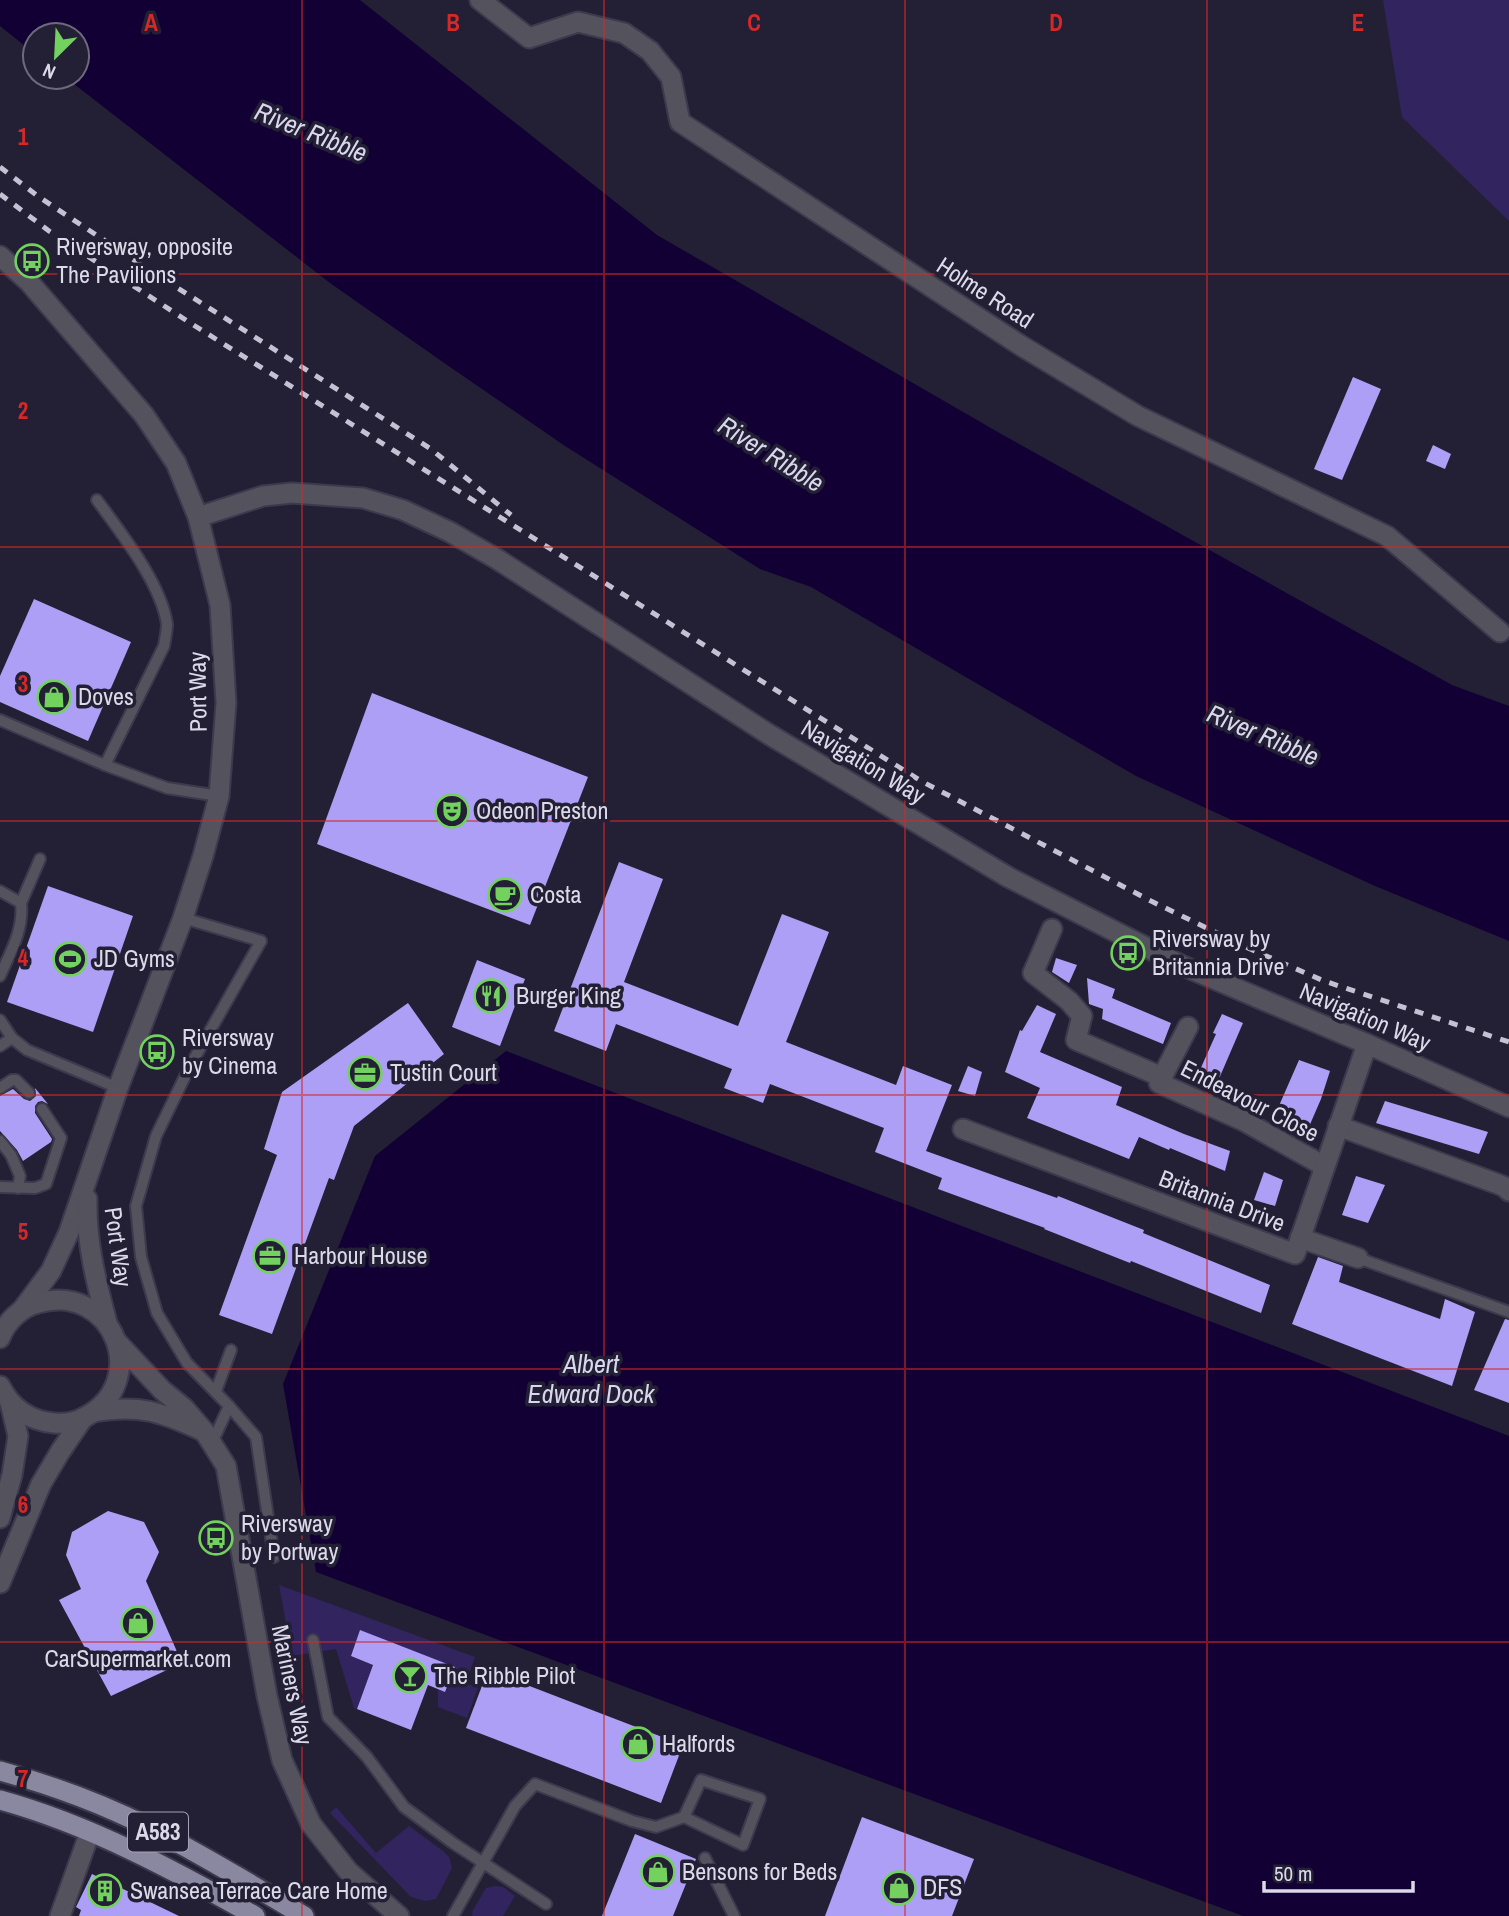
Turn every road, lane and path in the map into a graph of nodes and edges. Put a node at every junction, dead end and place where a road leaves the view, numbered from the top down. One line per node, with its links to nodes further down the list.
1 (480, 0): 5 (street, Holme Road)
2 (0, 256): 4 (street, Port Way)
3 (97, 500): 7 (lane)
4 (198, 517): 8 (street, Port Way); 18 (street, Navigation Way)
5 (1500, 632)
6 (0, 720): 7 (lane)
7 (105, 765): 8 (lane)
8 (219, 796): 12 (street, Port Way)
9 (40, 859): 11 (lane)
10 (0, 891): 11 (lane)
11 (22, 903): 14 (lane)
12 (183, 918): 22 (street, Port Way); 42 (lane)
13 (1052, 929): 20 (street, Endeavour Close)
14 (0, 976)
15 (0, 1020): 17 (lane)
16 (1188, 1027): 20 (street, Endeavour Close)
17 (12, 1038): 19 (lane); 22 (lane)
18 (1367, 1044): 24 (street, Navigation Way); 26 (street, Britannia Drive)
19 (0, 1046)
20 (1162, 1077): 29 (street, Endeavour Close)
21 (0, 1088): 23 (lane)
22 (118, 1088): 30 (street, Port Way)
23 (29, 1093)
24 (1509, 1107)
25 (42, 1109): 32 (lane)
26 (1338, 1126): 29 (street, Britannia Drive); 33 (street)
27 (963, 1129): 34 (street, Britannia Drive)
28 (0, 1141): 32 (lane)
29 (1324, 1166): 34 (street, Britannia Drive)
30 (87, 1177): 37 (street, Port Way); 38 (street, Port Way)
31 (0, 1187): 32 (lane)
32 (18, 1188)
33 (1509, 1191)
34 (1300, 1238): 35 (street)
35 (1358, 1258): 36 (lane)
36 (1509, 1312)
37 (12, 1314): 38 (street); 39 (street, Port Way)
38 (107, 1323): 40 (street)
39 (0, 1338)
40 (117, 1342): 45 (street); 46 (street, Mariners Way)
41 (231, 1350): 42 (lane)
42 (216, 1391): 44 (lane)
43 (3, 1393): 45 (street); 47 (street)
44 (229, 1406): 46 (lane); 48 (lane)
45 (89, 1415): 46 (street); 49 (street)
46 (208, 1437): 61 (street, Mariners Way)
47 (0, 1518)
48 (274, 1558)
49 (0, 1583)
50 (313, 1640): 56 (lane)
51 (0, 1771): 60 (highway, A583)
52 (0, 1800): 54 (highway, A583)
53 (684, 1817): 53 (lane); 56 (lane)
54 (90, 1832): 58 (street); 59 (highway, A583)
55 (705, 1858): 63 (lane)
56 (482, 1863): 57 (lane); 62 (lane)
57 (546, 1903)
58 (60, 1916)
59 (255, 1916)
60 (304, 1916)
61 (399, 1916)
62 (453, 1916)
63 (734, 1916)

